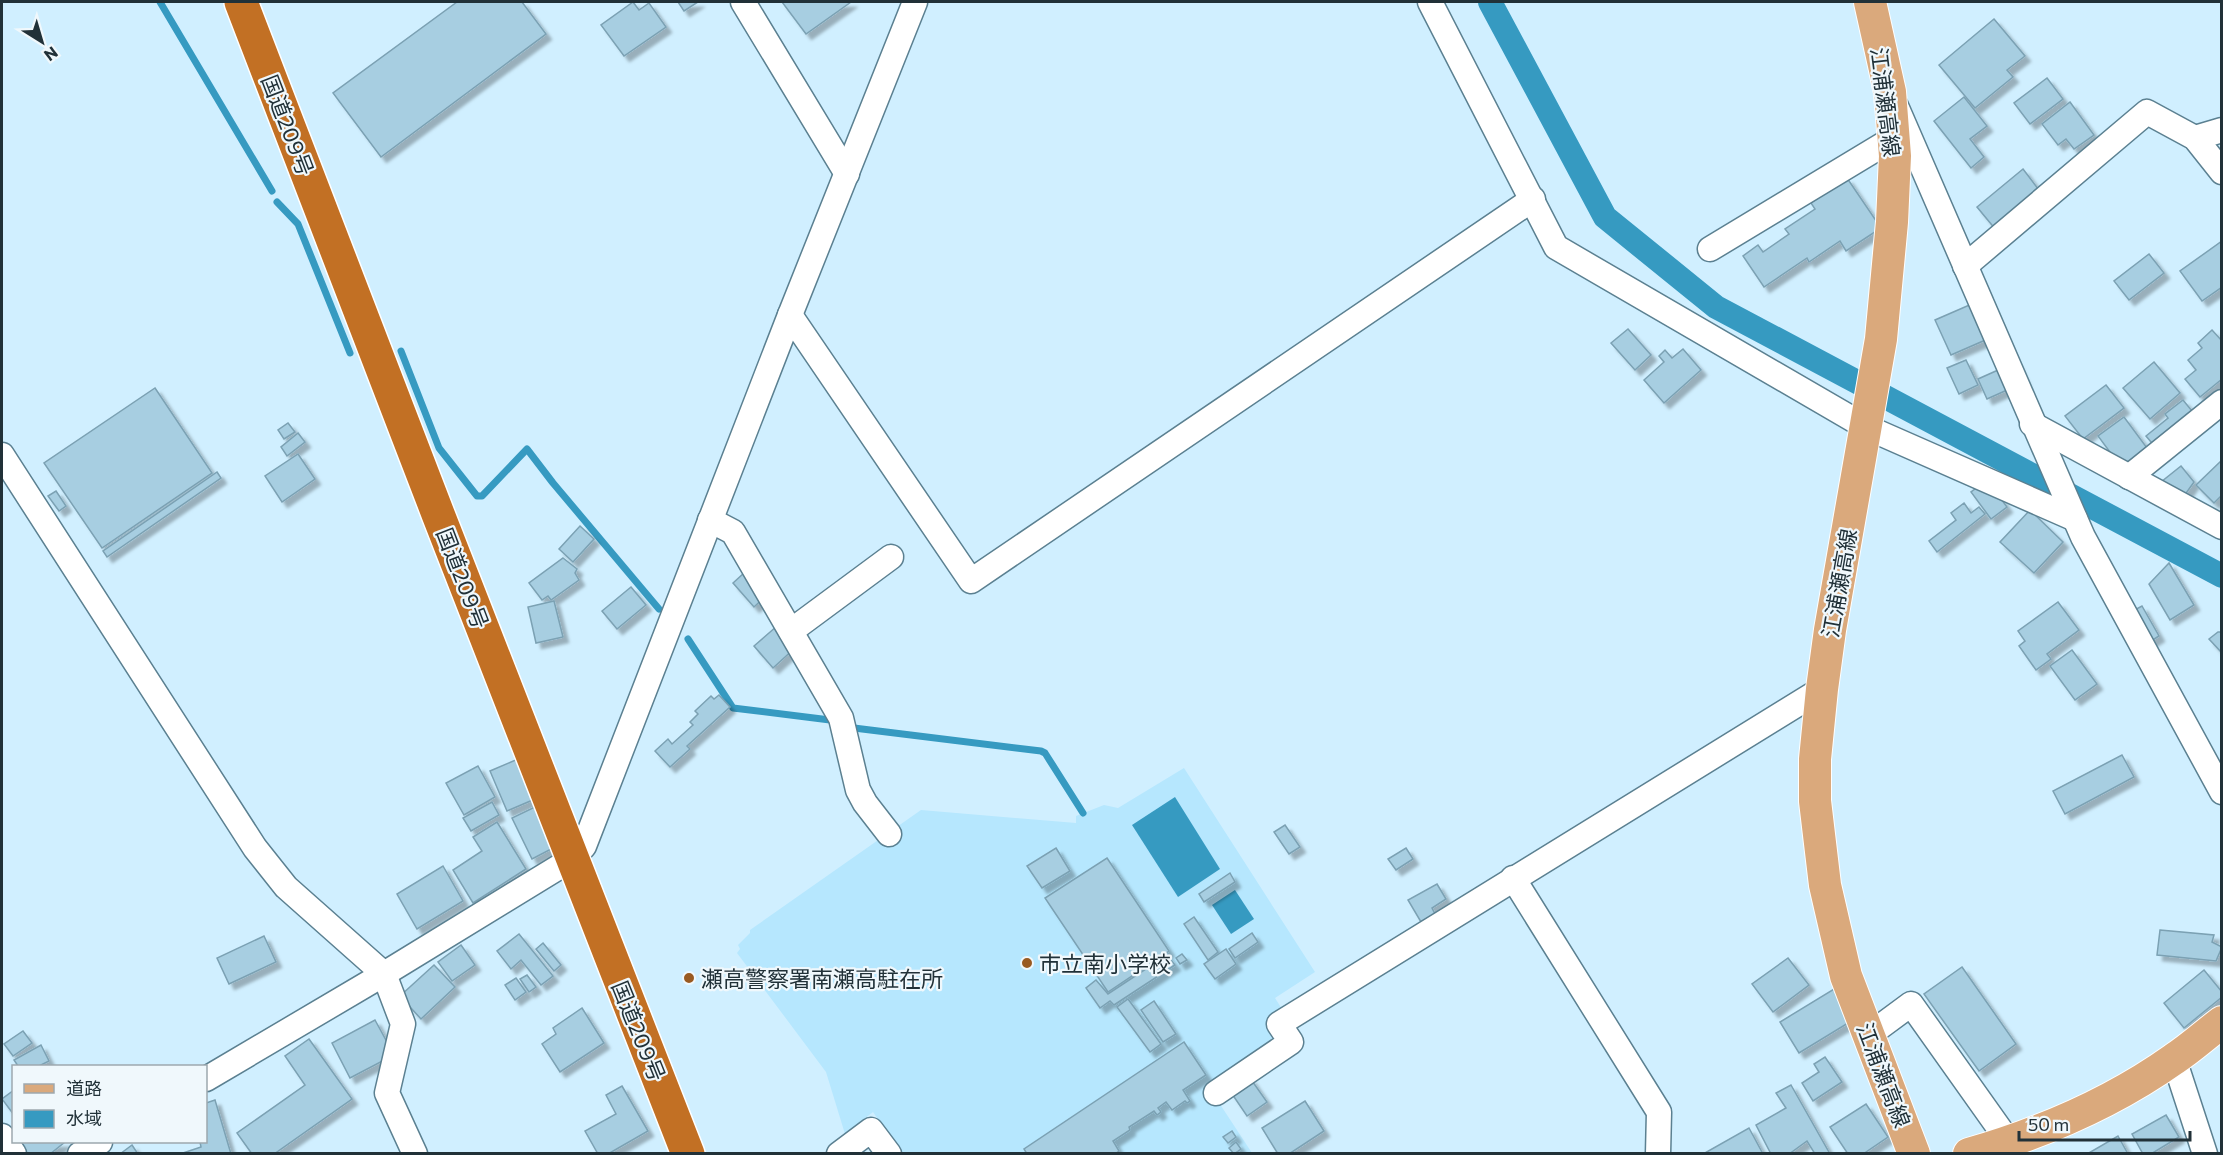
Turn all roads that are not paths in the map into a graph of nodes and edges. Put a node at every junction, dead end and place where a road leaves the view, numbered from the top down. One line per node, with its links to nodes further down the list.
1 (241, 2): 29 (highway, 国道209号)
2 (743, 2): 11 (street)
3 (915, 2): 11 (street)
4 (1430, 2): 12 (street)
5 (1870, 2): 6 (main road, 江浦瀬高線)
6 (1890, 92): 8 (main road, 江浦瀬高線); 14 (street)
7 (2222, 130): 9 (street)
8 (1894, 138): 13 (street); 17 (main road, 江浦瀬高線)
9 (2195, 138): 10 (street); 14 (street)
10 (2222, 172)
11 (847, 174): 15 (street)
12 (1533, 199): 15 (street); 17 (street)
13 (1710, 249)
14 (1965, 266): 18 (street)
15 (790, 315): 21 (street)
16 (2222, 402): 20 (street)
17 (1868, 419): 23 (street); 26 (main road, 江浦瀬高線)
18 (2037, 434): 20 (street); 23 (street)
19 (2, 455): 31 (street)
20 (2129, 477): 22 (street)
21 (710, 520): 25 (street); 29 (street)
22 (2222, 527)
23 (2079, 528): 27 (street)
24 (891, 557): 25 (street)
25 (790, 631): 28 (street)
26 (1822, 688): 30 (street); 33 (main road, 江浦瀬高線)
27 (2222, 792)
28 (889, 834)
29 (572, 859): 31 (street); 43 (highway, 国道209号)
30 (1513, 878): 36 (street); 46 (street)
31 (384, 974): 35 (street); 42 (street)
32 (2222, 1022): 34 (main road)
33 (1869, 1035): 38 (street); 47 (main road, 江浦瀬高線)
34 (2174, 1059): 38 (main road); 49 (street)
35 (207, 1077)
36 (1216, 1093)
37 (2, 1136): 40 (street)
38 (2008, 1142): 48 (main road)
39 (98, 1143): 41 (street)
40 (14, 1154)
41 (80, 1154)
42 (415, 1154)
43 (688, 1154)
44 (839, 1154): 45 (street)
45 (889, 1154)
46 (1658, 1154)
47 (1914, 1154)
48 (1969, 1154)
49 (2205, 1154)

